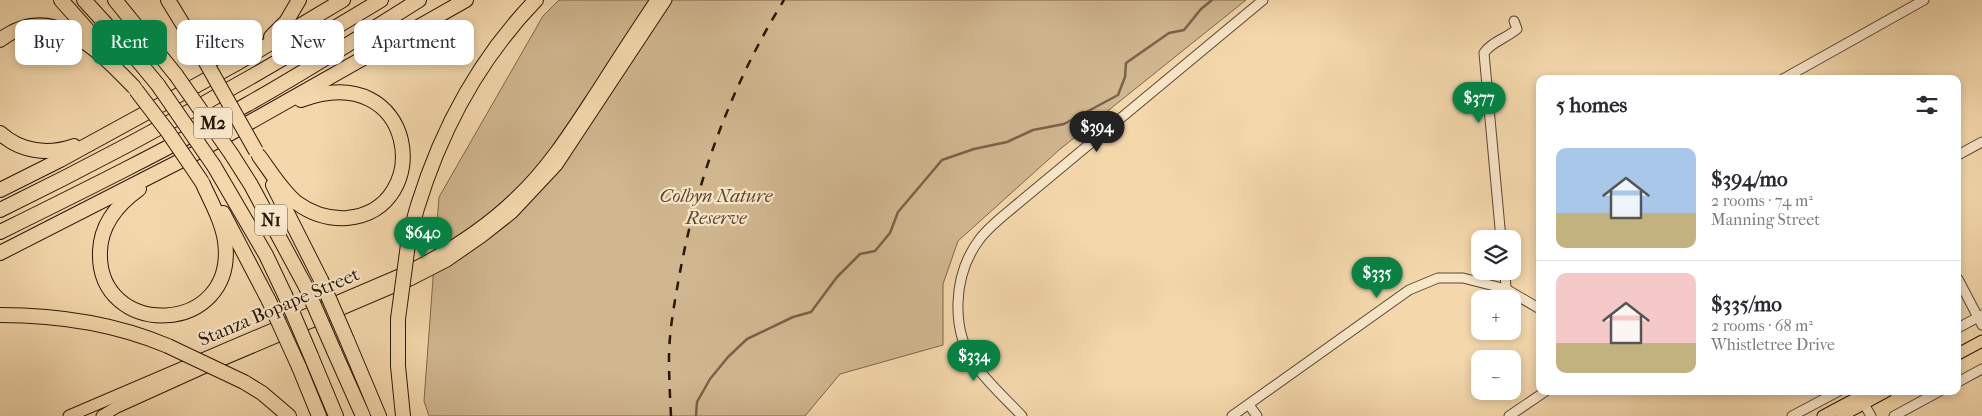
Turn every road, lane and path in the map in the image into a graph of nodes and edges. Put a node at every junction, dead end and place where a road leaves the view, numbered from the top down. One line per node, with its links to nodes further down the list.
1 (61, 0): 23 (highway)
2 (84, 0): 61 (highway, N1, bridge)
3 (115, 0): 62 (highway, N1, bridge)
4 (168, 0): 16 (highway)
5 (178, 0): 17 (highway)
6 (299, 0): 22 (highway)
7 (343, 0): 22 (highway)
8 (381, 0): 33 (highway, M2)
9 (418, 0): 35 (highway, M2)
10 (466, 0): 25 (highway)
11 (536, 0): 64 (highway, bridge)
12 (656, 0): 56 (main road, Stanza Bopape Street)
13 (666, 0): 55 (main road, Stanza Bopape Street)
14 (1263, 0): 65 (street)
15 (1924, 0): 21 (street)
16 (180, 20)
17 (187, 20)
18 (1514, 21): 34 (street)
19 (0, 40): 23 (highway)
20 (208, 65): 28 (highway, bridge)
21 (1790, 75)
22 (205, 80): 24 (highway)
23 (135, 88): 31 (highway, bridge)
24 (153, 109): 26 (highway); 32 (highway)
25 (244, 127): 28 (highway); 30 (highway)
26 (0, 134)
27 (1982, 142): 29 (street)
28 (258, 153): 63 (highway, bridge)
29 (1961, 153)
30 (192, 155): 31 (highway); 36 (highway)
31 (202, 183): 60 (highway, bridge)
32 (0, 190)
33 (0, 210)
34 (1501, 230)
35 (0, 232)
36 (0, 253)
37 (1506, 280): 39 (street)
38 (1961, 284): 42 (street)
39 (1506, 289): 40 (street); 54 (street)
40 (1536, 308)
41 (0, 315): 59 (highway, bridge)
42 (1981, 319): 43 (street)
43 (1961, 327)
44 (1982, 332): 46 (main road)
45 (1982, 341): 47 (main road)
46 (1961, 343)
47 (1961, 352)
48 (1982, 369): 49 (street)
49 (1961, 380)
50 (1540, 395): 68 (street)
51 (1831, 395): 69 (street)
52 (1933, 395): 73 (street)
53 (1865, 397): 70 (main road); 71 (main road); 72 (street)
54 (1249, 405): 66 (street); 67 (street)
55 (117, 407): 57 (main road); 58 (main road, Stanza Bopape Street)
56 (69, 416)
57 (94, 416)
58 (102, 416)
59 (289, 416)
60 (319, 416)
61 (336, 416)
62 (363, 416)
63 (379, 416)
64 (403, 416)
65 (1022, 416)
66 (1232, 416)
67 (1257, 416)
68 (1509, 416)
69 (1792, 416)
70 (1823, 416)
71 (1840, 416)
72 (1871, 416)
73 (1894, 416)

